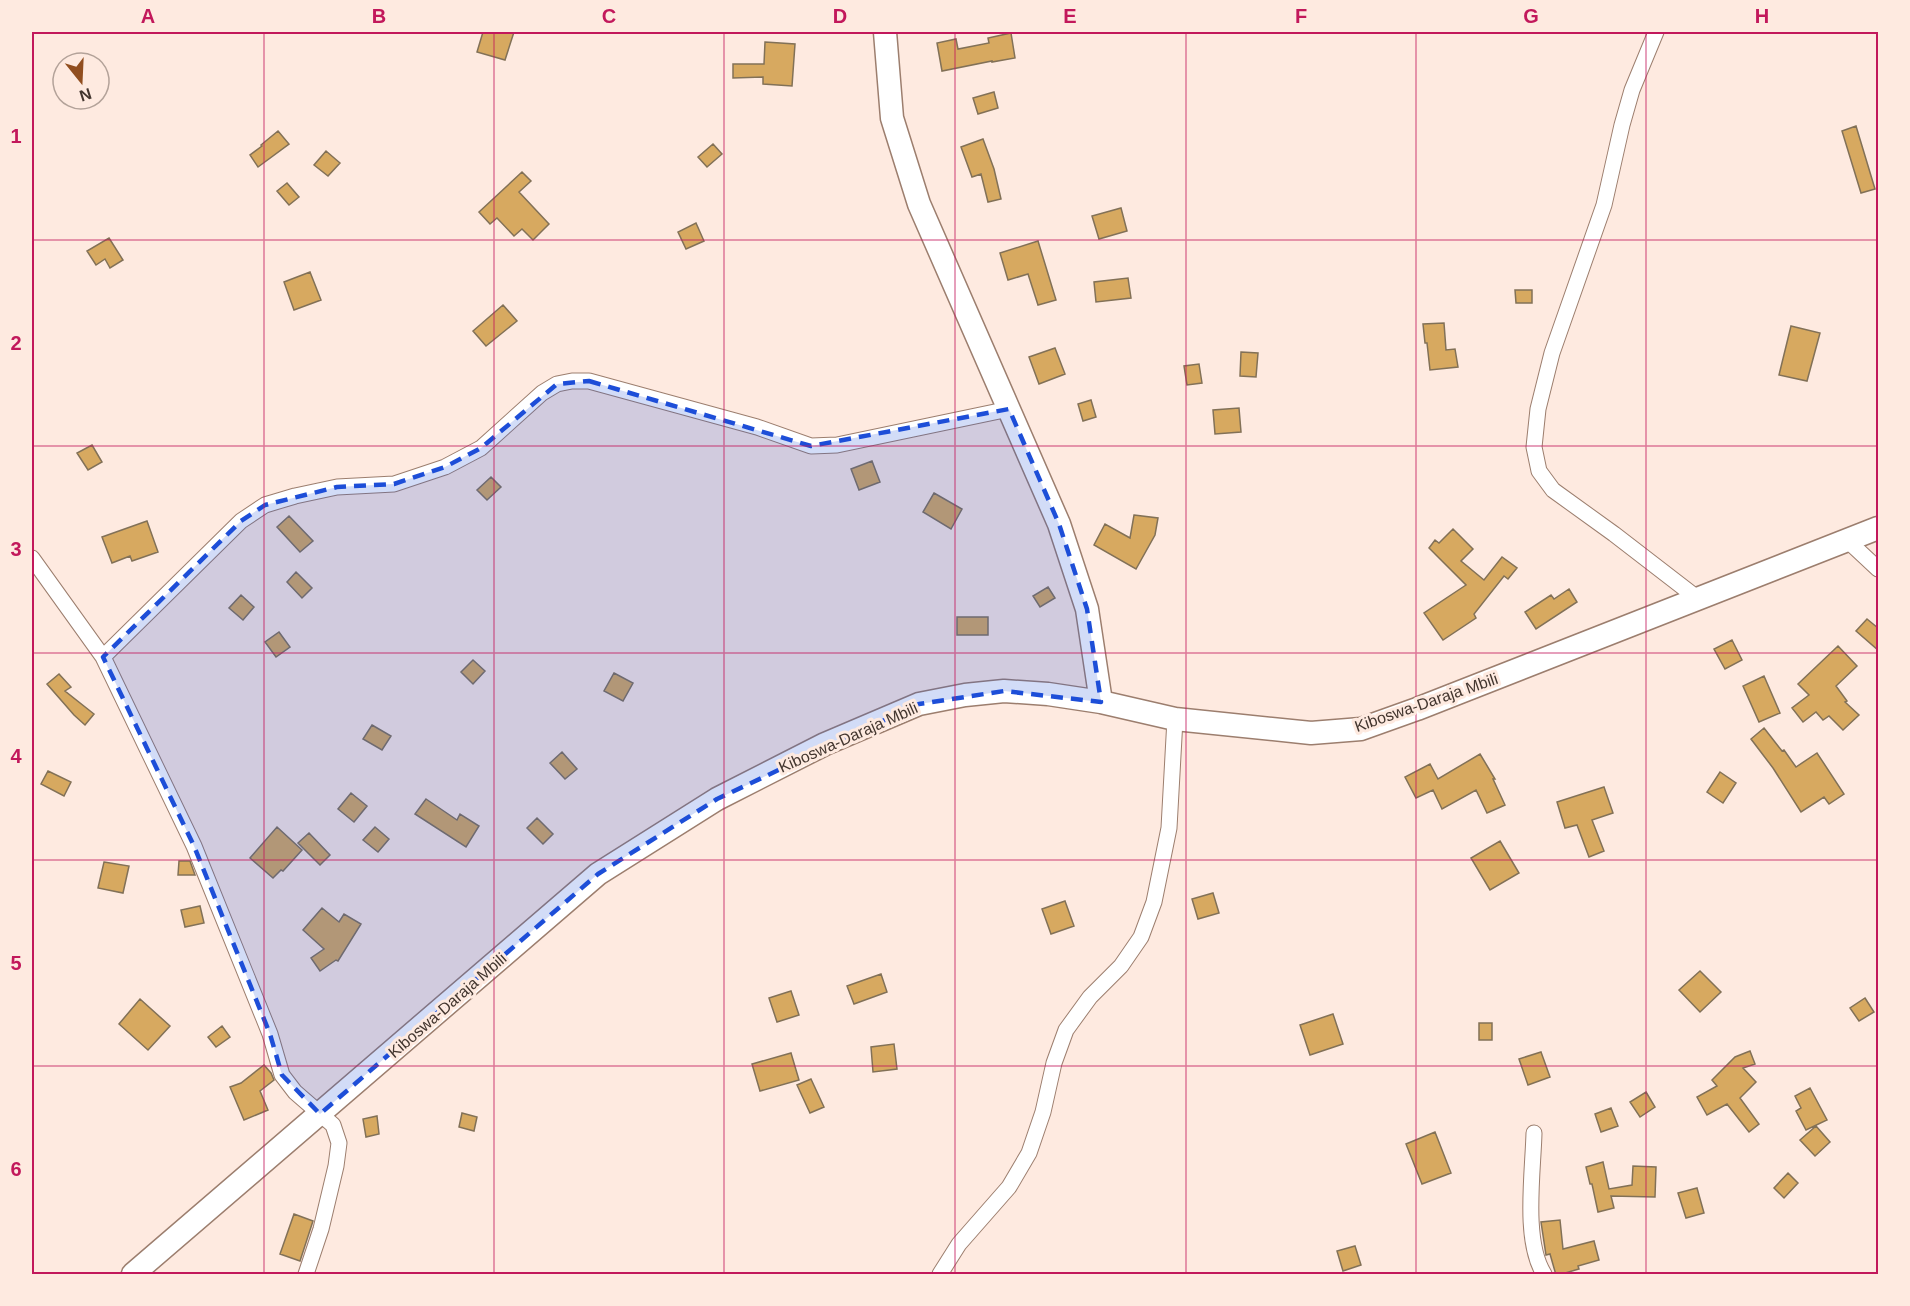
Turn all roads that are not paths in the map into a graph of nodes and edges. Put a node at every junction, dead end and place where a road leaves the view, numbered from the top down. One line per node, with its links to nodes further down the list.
1 (885, 32): 3 (main road)
2 (1656, 32): 8 (street)
3 (1010, 409): 9 (street); 10 (main road)
4 (1878, 528): 5 (main road, Kiboswa-Daraja Mbili)
5 (1847, 540): 7 (street); 8 (main road, Kiboswa-Daraja Mbili)
6 (32, 558): 9 (street)
7 (1878, 569)
8 (1697, 598): 11 (main road, Kiboswa-Daraja Mbili)
9 (103, 657): 12 (street)
10 (1101, 702): 11 (main road, Kiboswa-Daraja Mbili); 12 (main road, Kiboswa-Daraja Mbili)
11 (1175, 719): 16 (street)
12 (320, 1114): 14 (main road, Kiboswa-Daraja Mbili); 15 (street)
13 (1534, 1133): 17 (street)
14 (133, 1275)
15 (306, 1275)
16 (940, 1275)
17 (1544, 1275)

